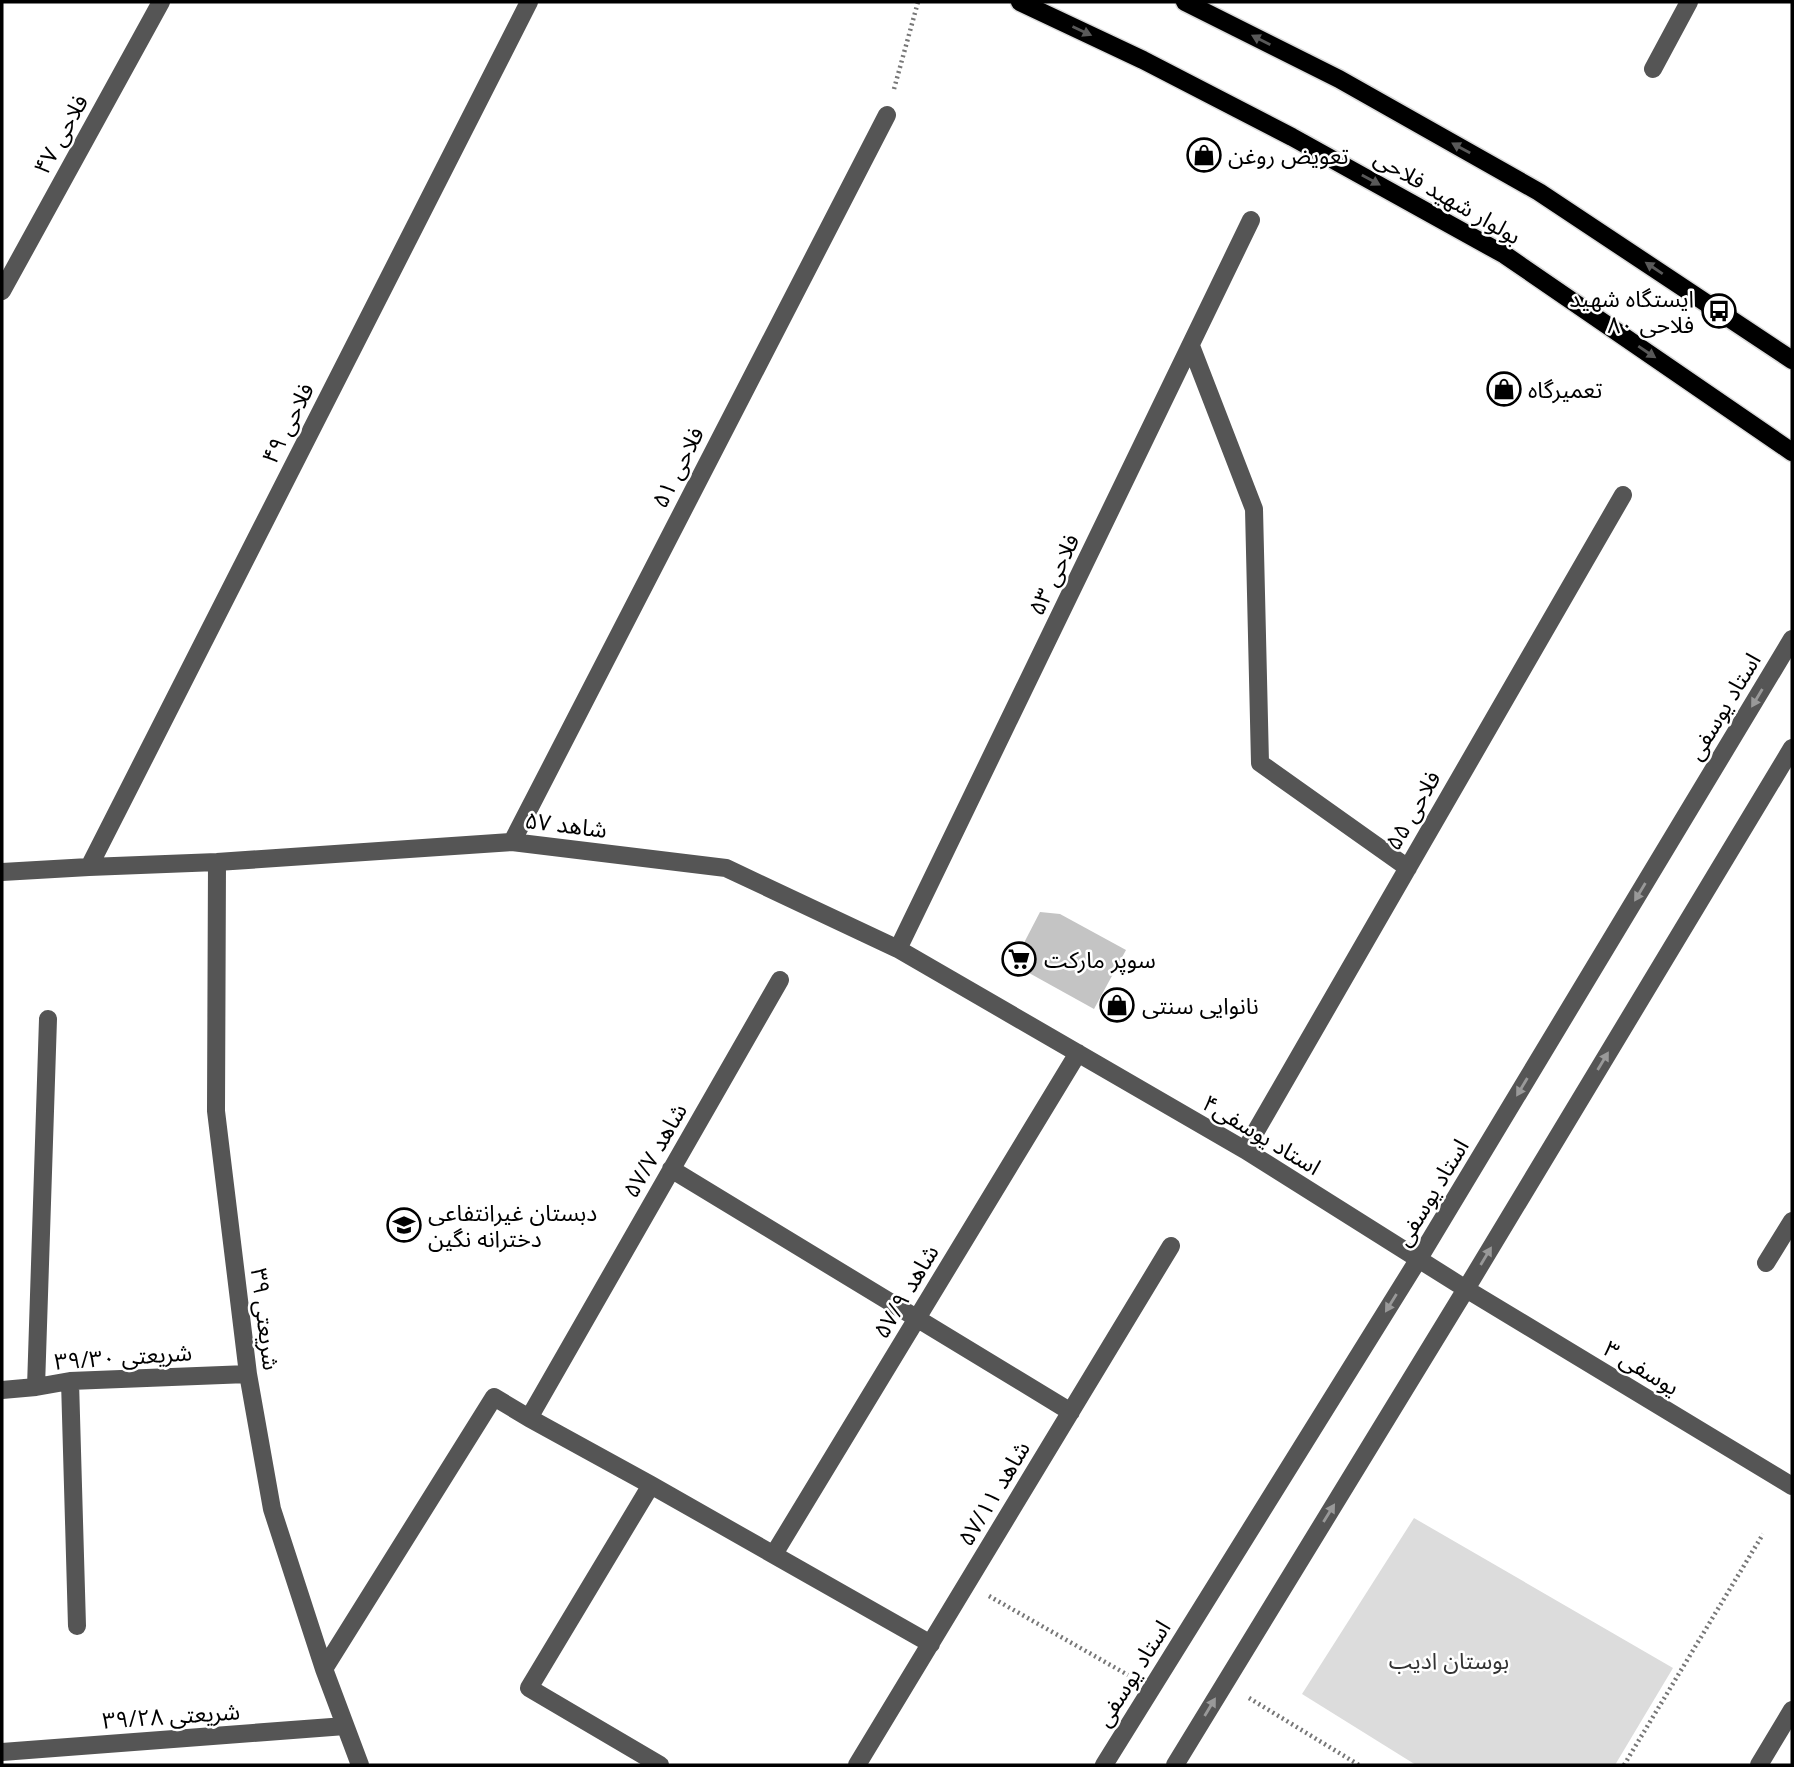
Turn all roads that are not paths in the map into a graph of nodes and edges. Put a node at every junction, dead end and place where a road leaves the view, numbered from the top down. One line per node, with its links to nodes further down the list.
1 (161, 2): 9 (street, فلاحی ۴۷)
2 (529, 2): 18 (street, فلاحی ۴۹)
3 (1020, 2): 12 (main road, بولوار شهید فلاحی, one-way to 12)
4 (1185, 2): 11 (main road, بولوار شهید فلاحی, one-way to 4)
5 (1689, 2): 6 (street)
6 (1653, 69)
7 (887, 115): 16 (street, فلاحی ۵۱)
8 (1251, 220): 10 (street, فلاحی ۵۳)
9 (2, 291)
10 (1191, 346): 19 (street); 21 (street, فلاحی ۵۳)
11 (1792, 360)
12 (1792, 453)
13 (1623, 495): 19 (street, فلاحی ۵۵)
14 (1792, 639): 29 (street, استاد یوسفی, one-way to 29)
15 (1792, 748): 31 (street, one-way to 15)
16 (512, 842): 17 (street, شاهد ۵۷); 21 (street, شاهد ۵۷)
17 (217, 862): 18 (street, شاهد ۵۷); 33 (street, شریعتی ۳۹)
18 (89, 867): 20 (street, شاهد ۵۷)
19 (1408, 868): 25 (street, فلاحی ۵۵)
20 (2, 872)
21 (898, 949): 24 (street, شاهد ۵۷)
22 (780, 980): 26 (street, شاهد ۵۷/۷)
23 (48, 1019): 35 (street)
24 (1078, 1054): 25 (street, استاد یوسفی۴); 32 (street, شاهد ۵۷/۹)
25 (1245, 1150): 29 (street, استاد یوسفی۴)
26 (671, 1169): 32 (street); 38 (street, شاهد ۵۷/۷)
27 (1792, 1221): 30 (street)
28 (1171, 1246): 37 (street, شاهد ۵۷/۱۱)
29 (1418, 1260): 31 (street, استاد یوسفی۴); 52 (street, استاد یوسفی, one-way to 52)
30 (1766, 1263)
31 (1466, 1289): 40 (street, یوسفی ۳); 53 (street, one-way to 31)
32 (917, 1319): 37 (street); 41 (street, شاهد ۵۷/۹)
33 (248, 1374): 34 (street, شریعتی ۳۹/۳۰); 44 (street, شریعتی ۳۹)
34 (70, 1381): 35 (street, شریعتی ۳۹/۳۰); 42 (street)
35 (36, 1387): 36 (street, شریعتی ۳۹/۳۰)
36 (2, 1390)
37 (1071, 1412): 43 (street, شاهد ۵۷/۱۱)
38 (528, 1418): 39 (street); 44 (street)
39 (651, 1485): 41 (street); 48 (street)
40 (1792, 1486)
41 (774, 1555): 43 (street)
42 (77, 1626)
43 (931, 1644): 51 (street, شاهد ۵۷/۱۱)
44 (324, 1669): 46 (street, شریعتی ۳۹)
45 (1792, 1710): 54 (street)
46 (345, 1726): 47 (street, شریعتی ۳۹/۲۸); 49 (street, شریعتی ۳۹)
47 (2, 1752)
48 (636, 1759): 50 (street)
49 (360, 1765)
50 (660, 1765)
51 (857, 1765)
52 (1104, 1765)
53 (1175, 1765)
54 (1759, 1765)

